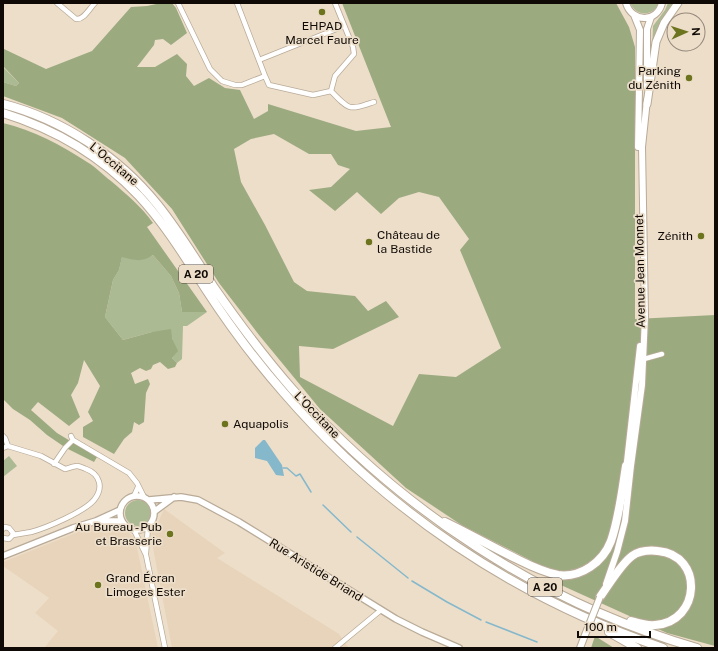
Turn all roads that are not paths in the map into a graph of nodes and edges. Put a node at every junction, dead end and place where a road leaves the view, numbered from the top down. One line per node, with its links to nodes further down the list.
1 (57, 3): 2 (street)
2 (95, 3)
3 (178, 3): 13 (street)
4 (237, 3): 12 (street)
5 (335, 3): 11 (street)
6 (626, 3): 9 (main road, Avenue Jean Monnet)
7 (662, 3): 10 (main road)
8 (678, 3): 17 (main road)
9 (634, 15): 10 (main road); 25 (main road, Avenue Jean Monnet)
10 (651, 17): 17 (main road, Avenue Jean Monnet)
11 (344, 26): 12 (street); 14 (street)
12 (259, 60): 13 (street)
13 (265, 76): 14 (street)
14 (331, 91): 15 (street)
15 (374, 102)
16 (3, 104): 32 (highway, L'Occitane / A 20)
17 (647, 104): 20 (main road, Avenue Jean Monnet)
18 (3, 113): 45 (highway, L'Occitane / A 20)
19 (662, 354): 20 (street)
20 (644, 359): 36 (main road, Avenue Jean Monnet)
21 (3, 436): 22 (street)
22 (8, 446): 23 (street); 24 (street)
23 (3, 448)
24 (54, 464): 26 (street); 39 (street)
25 (626, 466): 32 (highway); 36 (main road, Avenue Jean Monnet)
26 (138, 487): 27 (street); 29 (street)
27 (134, 496): 29 (street); 30 (street)
28 (174, 497): 29 (street, Rue Aristide Briand); 31 (street); 44 (street, Rue Aristide Briand)
29 (146, 498): 31 (street)
30 (120, 510): 33 (street); 34 (street)
31 (155, 511): 35 (street)
32 (423, 511): 46 (highway, L'Occitane / A 20)
33 (96, 521): 34 (street); 42 (street)
34 (122, 521): 38 (street)
35 (148, 526): 38 (street); 41 (street)
36 (622, 528): 43 (main road, Avenue Jean Monnet)
37 (3, 529): 39 (street)
38 (134, 530): 41 (street)
39 (13, 535): 40 (street)
40 (3, 538)
41 (146, 555): 48 (street)
42 (3, 556)
43 (600, 597): 46 (highway); 51 (main road, Avenue Jean Monnet, bridge)
44 (381, 610): 49 (street); 50 (street, Rue Aristide Briand)
45 (584, 617): 47 (highway); 54 (highway, L'Occitane / A 20)
46 (610, 617): 55 (highway, L'Occitane / A 20)
47 (623, 641): 52 (highway); 53 (highway)
48 (165, 648)
49 (335, 648)
50 (459, 648)
51 (580, 648)
52 (632, 648)
53 (637, 648)
54 (663, 648)
55 (697, 648)

